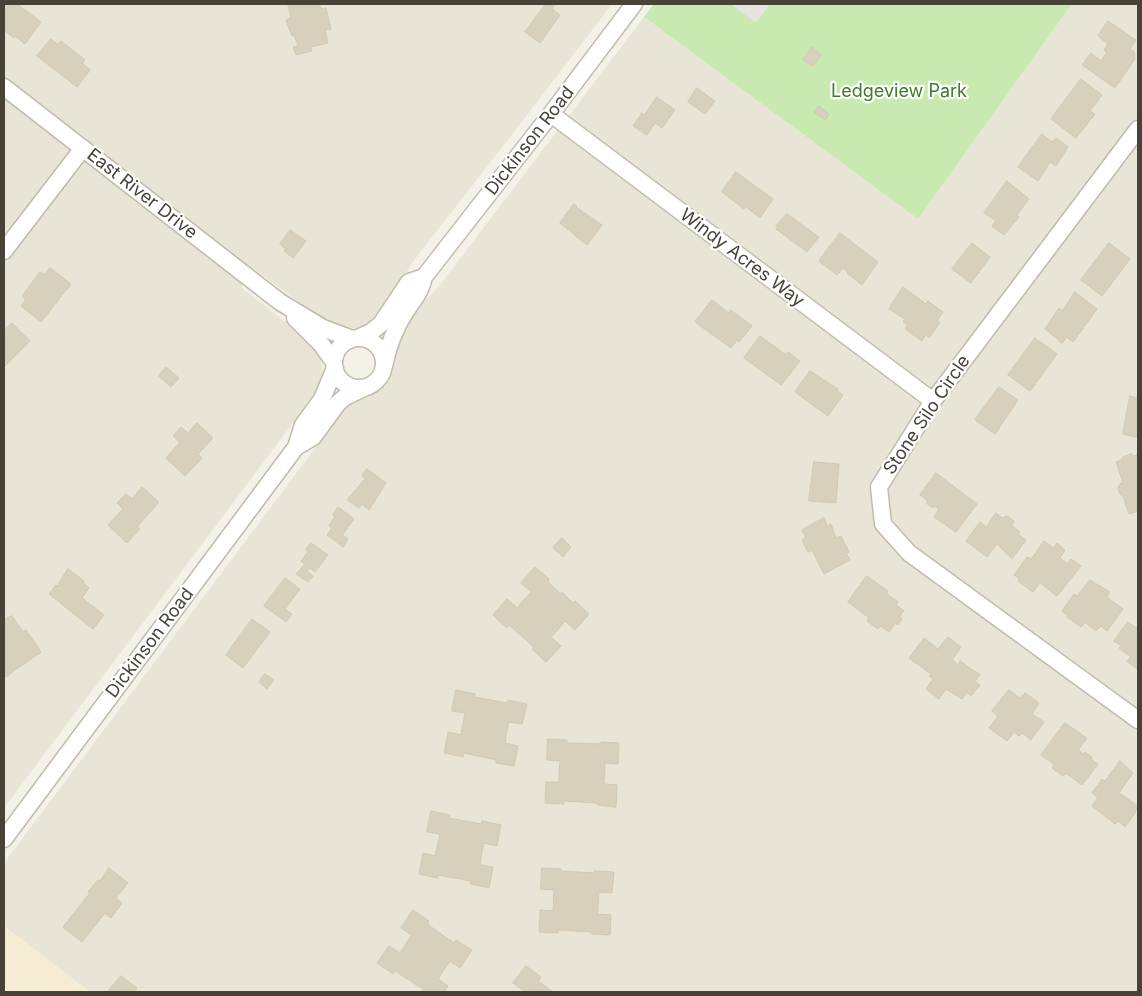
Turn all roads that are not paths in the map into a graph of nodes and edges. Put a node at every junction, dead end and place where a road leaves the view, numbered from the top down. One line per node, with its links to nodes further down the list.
1 (634, 4): 3 (street, Dickinson Road)
2 (4, 87): 5 (street, East River Drive)
3 (551, 114): 7 (street, Dickinson Road); 13 (street, Windy Acres Way)
4 (1138, 128): 13 (street, Stone Silo Circle)
5 (83, 148): 6 (street); 8 (street, East River Drive)
6 (4, 251)
7 (424, 277): 9 (street, Dickinson Road); 11 (street, Dickinson Road)
8 (280, 302): 9 (street, East River Drive); 10 (street, East River Drive)
9 (356, 338): 10 (street); 11 (street)
10 (334, 365): 12 (street); 14 (street, Dickinson Road)
11 (384, 366): 12 (street)
12 (369, 386): 14 (street, Dickinson Road)
13 (933, 401): 15 (street, Stone Silo Circle)
14 (296, 447): 16 (street, Dickinson Road)
15 (1138, 720)
16 (4, 839)

